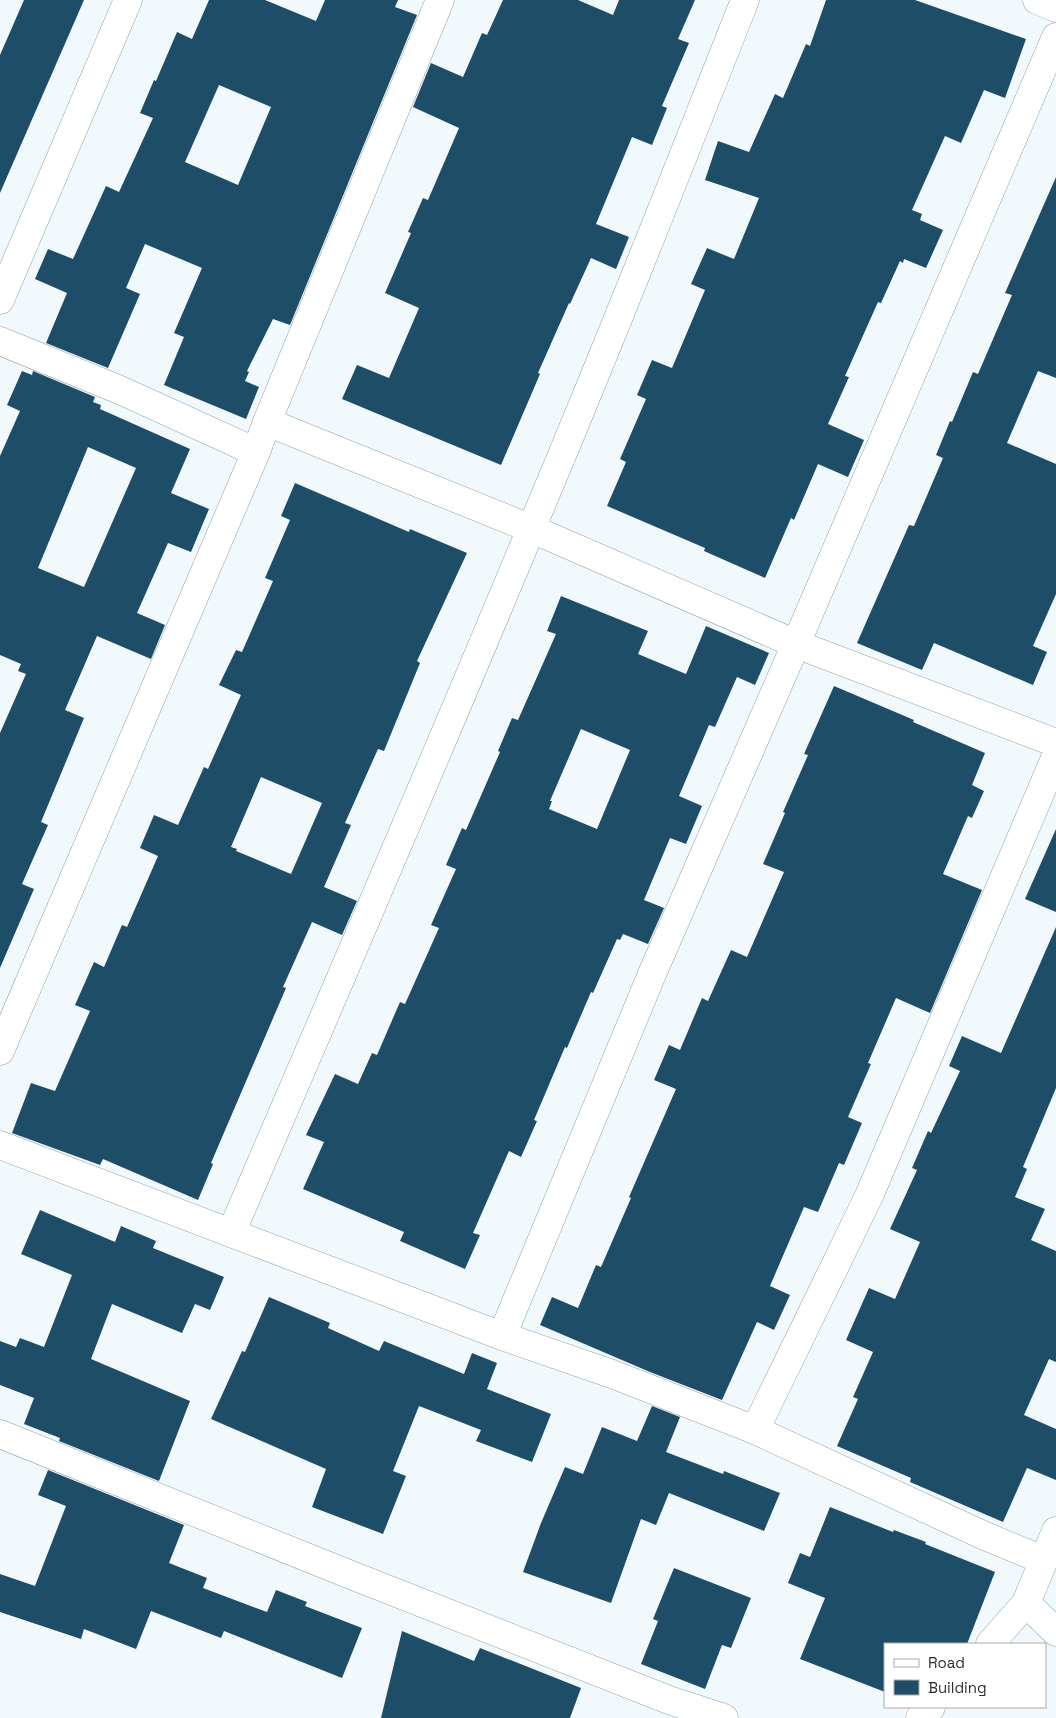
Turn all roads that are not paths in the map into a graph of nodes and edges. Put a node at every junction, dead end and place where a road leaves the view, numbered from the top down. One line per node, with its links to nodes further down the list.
1 (128, 0): 7 (street)
2 (440, 0): 9 (street)
3 (745, 0): 11 (street)
4 (1037, 0): 5 (street)
5 (1056, 8)
6 (1056, 37): 12 (street)
7 (0, 300)
8 (0, 341): 10 (street)
9 (267, 422): 10 (street); 11 (street)
10 (256, 452): 15 (street)
11 (532, 529): 12 (street); 17 (street)
12 (796, 644): 13 (street); 18 (street)
13 (1056, 743)
14 (1056, 756): 19 (street)
15 (0, 1051)
16 (0, 1145): 17 (street)
17 (231, 1233): 18 (street)
18 (502, 1336): 19 (street)
19 (756, 1430): 22 (street)
20 (0, 1434): 27 (street)
21 (1056, 1531): 22 (street)
22 (1043, 1560): 23 (street)
23 (1026, 1603): 24 (street); 25 (street)
24 (1056, 1632)
25 (991, 1643)
26 (930, 1708): 28 (street)
27 (724, 1718)
28 (920, 1718)

